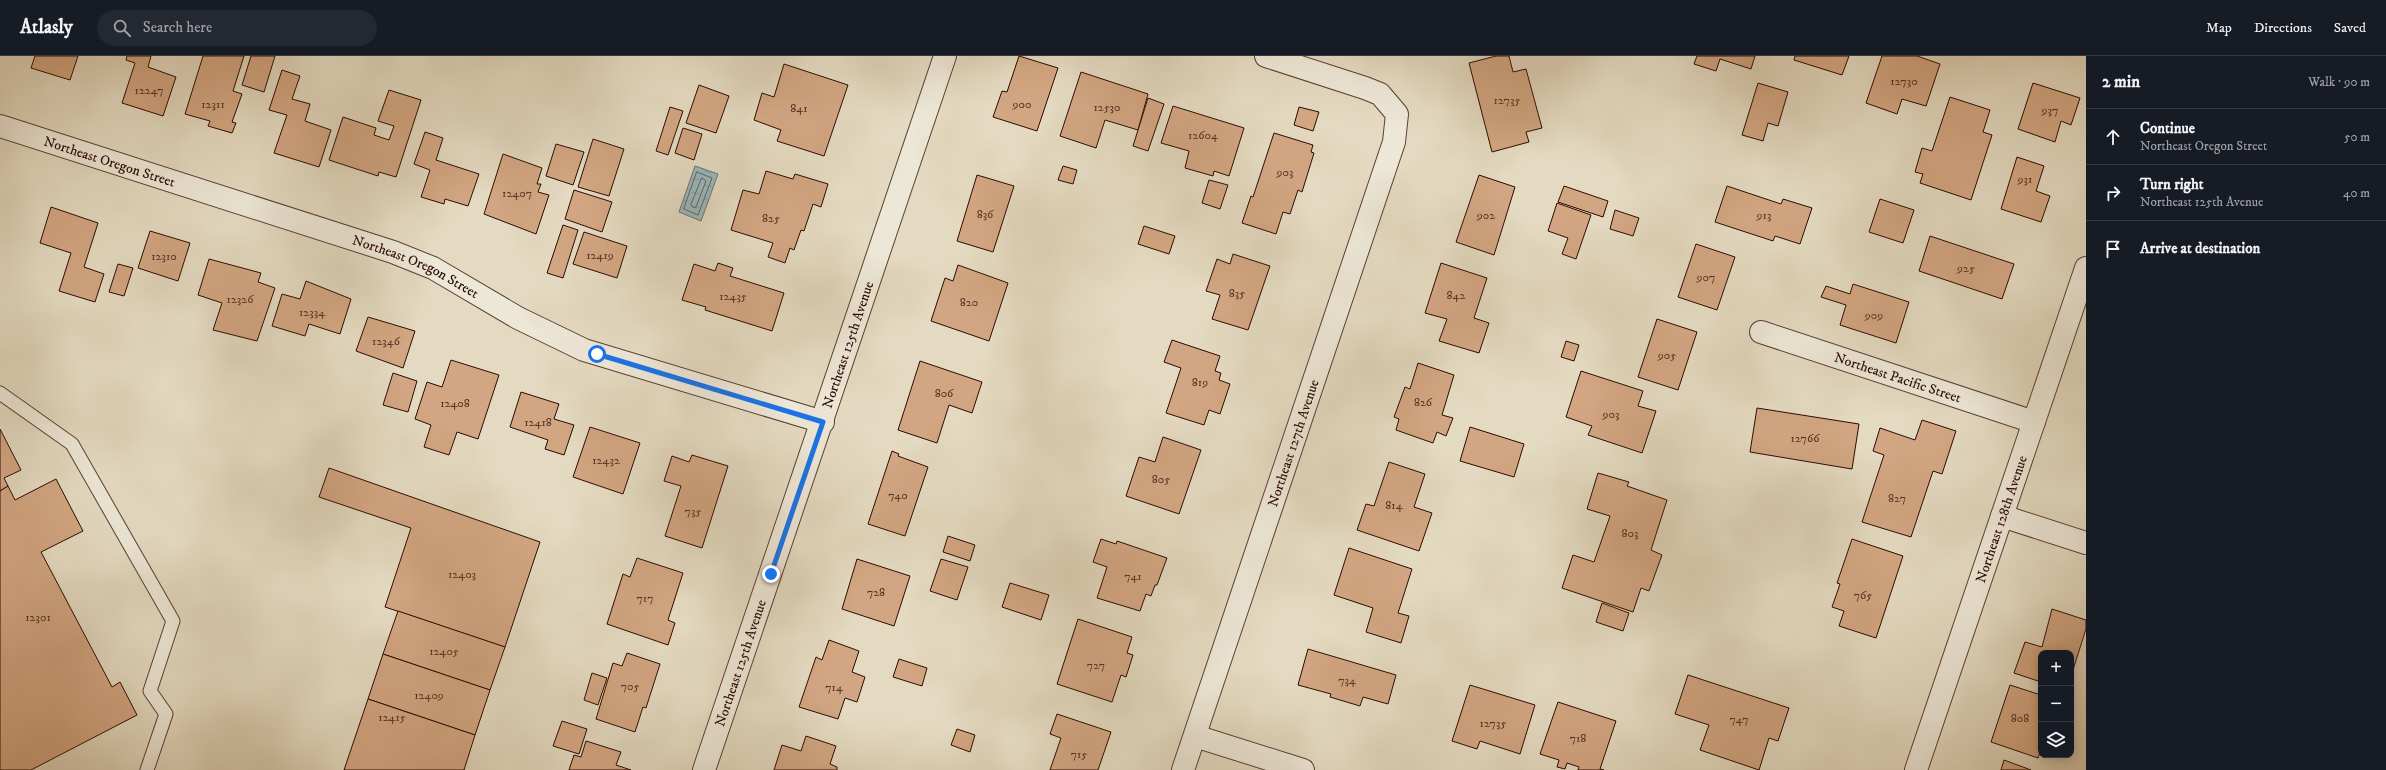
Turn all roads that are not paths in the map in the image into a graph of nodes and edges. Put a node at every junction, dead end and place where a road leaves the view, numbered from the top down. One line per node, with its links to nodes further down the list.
1 (945, 56): 7 (street, Northeast 125th Avenue)
2 (1266, 56): 11 (street, Northeast 127th Avenue)
3 (0, 126): 7 (street, Northeast Oregon Street)
4 (2086, 268): 8 (street, Northeast 128th Avenue)
5 (1761, 332): 8 (street, Northeast Pacific Street)
6 (0, 393): 12 (lane)
7 (823, 422): 13 (street, Northeast 125th Avenue)
8 (2034, 422): 9 (street, Northeast 128th Avenue)
9 (2002, 516): 10 (street); 16 (street, Northeast 128th Avenue)
10 (2086, 543)
11 (1195, 736): 14 (street, Northeast 127th Avenue); 15 (street)
12 (147, 770)
13 (704, 770)
14 (1183, 770)
15 (1303, 770)
16 (1916, 770)

